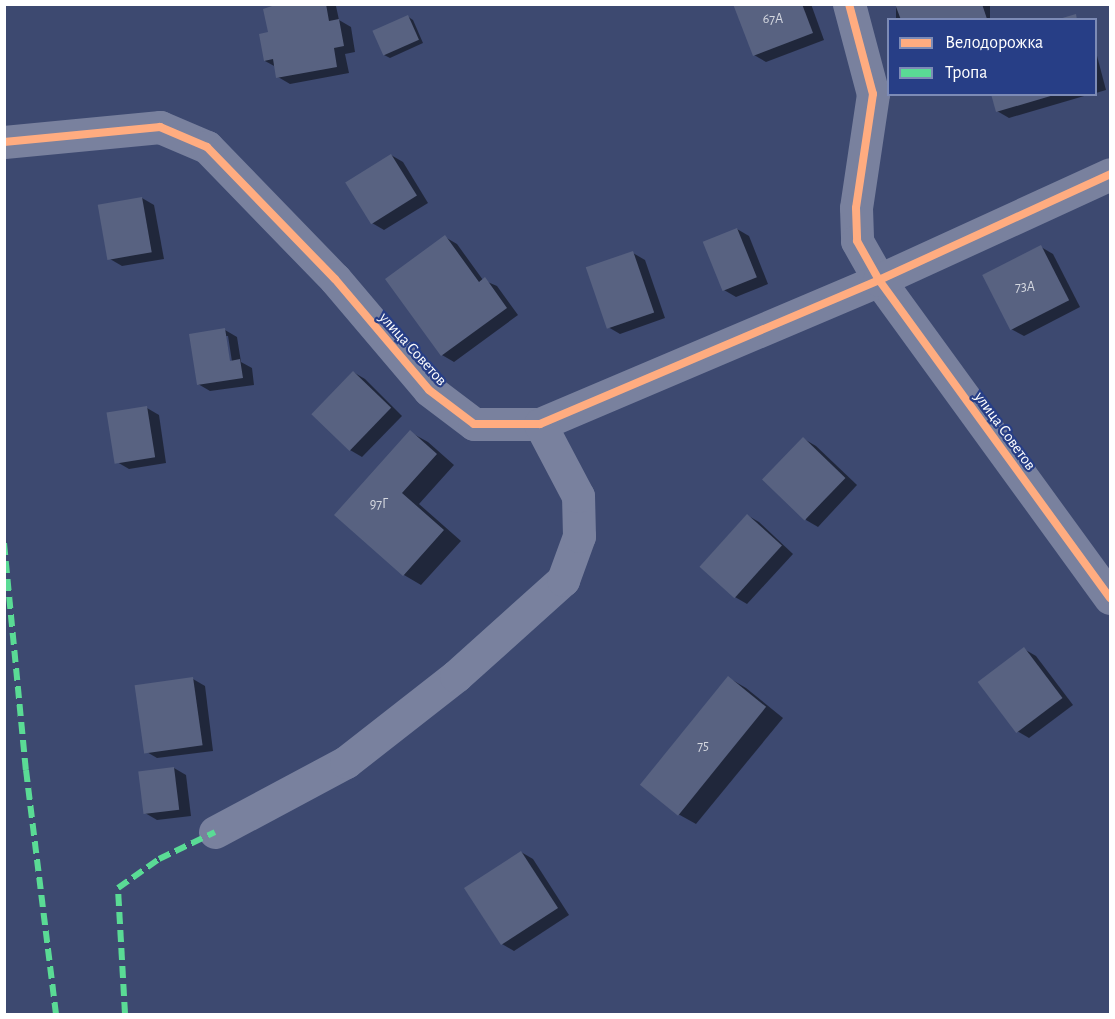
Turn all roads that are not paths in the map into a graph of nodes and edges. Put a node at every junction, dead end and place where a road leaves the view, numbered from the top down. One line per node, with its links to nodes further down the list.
1 (849, 4): 4 (street, улица Советов)
2 (4, 142): 5 (street, улица Советов)
3 (1110, 174): 4 (street, улица Советов)
4 (879, 280): 5 (street, улица Советов); 6 (street, улица Советов)
5 (540, 424): 7 (street)
6 (1110, 598)
7 (214, 832)

